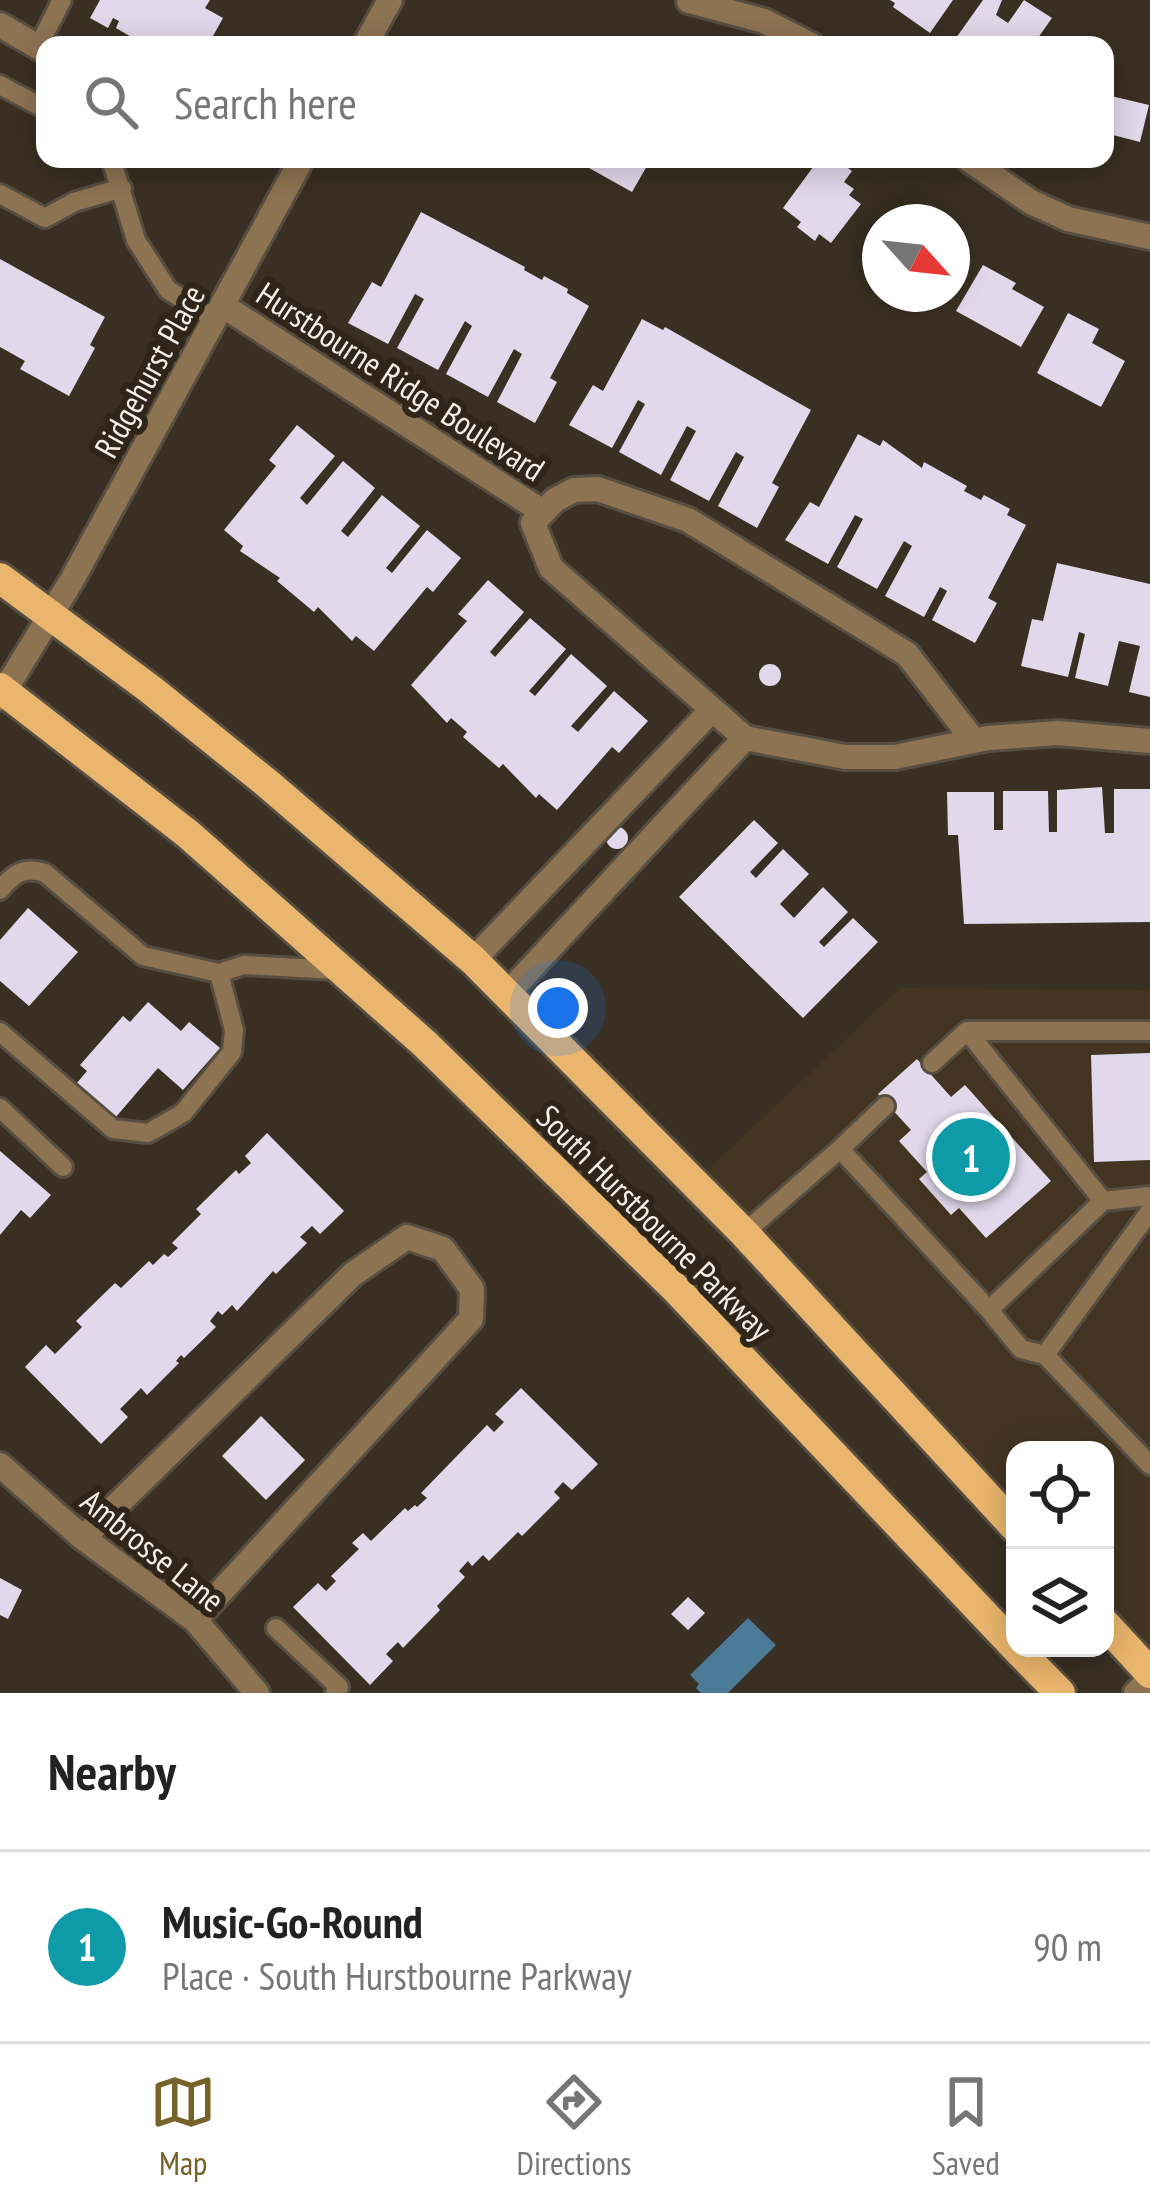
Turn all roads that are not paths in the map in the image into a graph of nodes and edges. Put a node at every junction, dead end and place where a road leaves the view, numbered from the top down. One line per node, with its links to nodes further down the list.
1 (62, 0): 5 (lane)
2 (389, 0): 6 (street)
3 (689, 1): 7 (street)
4 (0, 25): 8 (street)
5 (47, 36)
6 (370, 36)
7 (793, 36)
8 (36, 46)
9 (0, 85): 10 (lane)
10 (36, 105)
11 (114, 168): 14 (lane)
12 (297, 168): 17 (street, Ridgehurst Place)
13 (981, 168): 16 (street)
14 (122, 188): 15 (lane); 17 (lane)
15 (0, 194)
16 (1150, 237)
17 (219, 312): 18 (street, Hurstbourne Ridge Boulevard); 20 (street, Ridgehurst Place)
18 (543, 512): 22 (street, Hurstbourne Ridge Boulevard); 24 (street, Hurstbourne Ridge Boulevard)
19 (0, 578): 20 (main road, South Hurstbourne Parkway)
20 (50, 613): 21 (street, Ridgehurst Place); 27 (main road, South Hurstbourne Parkway)
21 (1, 692): 28 (main road, South Hurstbourne Parkway)
22 (711, 711): 23 (street, Hurstbourne Ridge Boulevard); 27 (street)
23 (746, 738): 24 (street, Hurstbourne Ridge Boulevard); 30 (street)
24 (974, 741): 25 (street, Hurstbourne Ridge Boulevard)
25 (1150, 741)
26 (0, 890): 29 (lane)
27 (473, 960): 30 (main road, South Hurstbourne Parkway)
28 (343, 970): 29 (lane); 52 (main road, South Hurstbourne Parkway)
29 (219, 973): 32 (lane)
30 (507, 994): 42 (main road, South Hurstbourne Parkway)
31 (967, 1030): 33 (lane); 34 (lane); 40 (lane)
32 (0, 1031)
33 (1150, 1031)
34 (932, 1063)
35 (886, 1106): 37 (lane)
36 (0, 1108): 38 (lane)
37 (840, 1149): 42 (lane); 43 (lane)
38 (63, 1167)
39 (1150, 1196): 40 (lane)
40 (1103, 1201): 43 (lane)
41 (1150, 1211): 44 (lane)
42 (744, 1233): 47 (main road, South Hurstbourne Parkway)
43 (989, 1310): 44 (lane)
44 (1045, 1354): 46 (lane)
45 (0, 1465): 48 (street, Ambrosse Lane)
46 (1150, 1465)
47 (1006, 1517)
48 (83, 1538): 49 (street, Ambrosse Lane); 49 (street)
49 (195, 1620): 55 (street, Ambrosse Lane)
50 (276, 1628): 56 (lane)
51 (1114, 1634): 54 (main road)
52 (1006, 1636)
53 (1026, 1657): 57 (main road, South Hurstbourne Parkway)
54 (1150, 1676): 58 (street)
55 (257, 1693)
56 (335, 1693)
57 (1060, 1693)
58 (1136, 1693)

